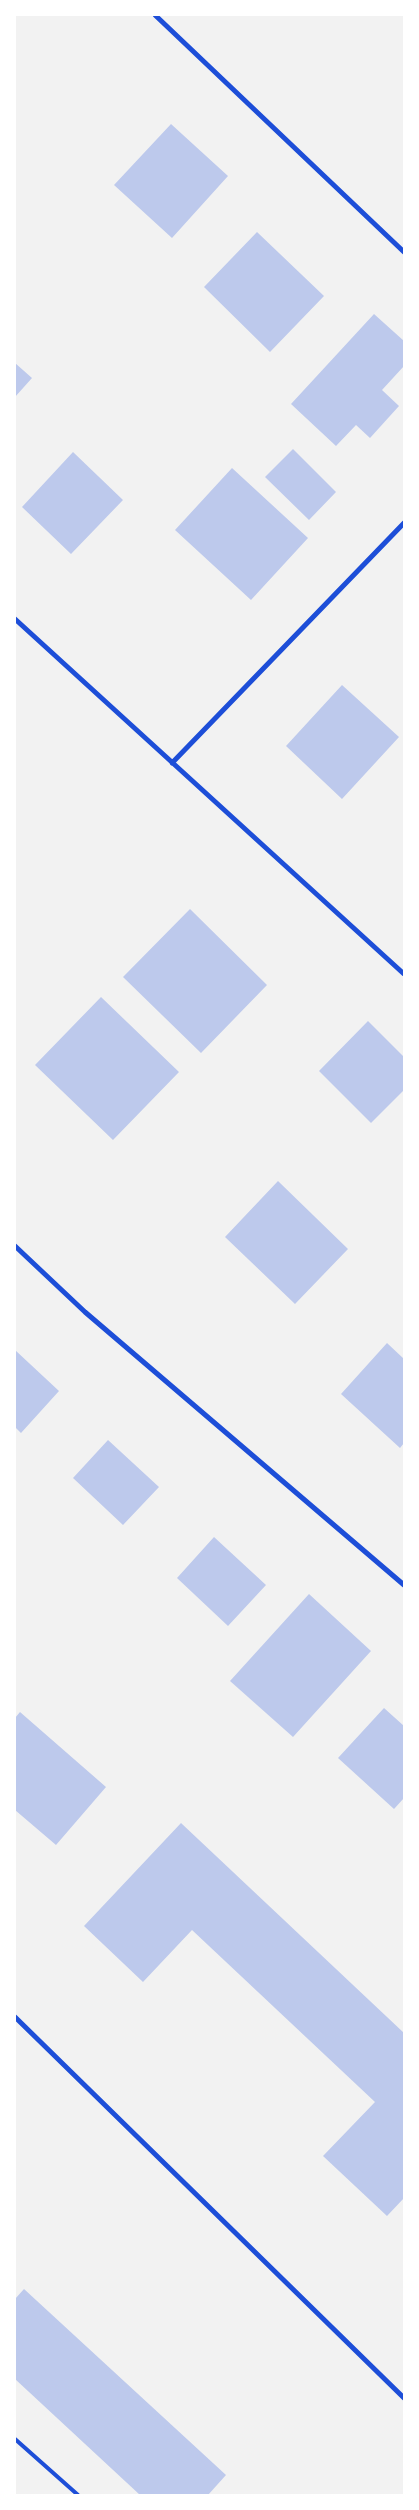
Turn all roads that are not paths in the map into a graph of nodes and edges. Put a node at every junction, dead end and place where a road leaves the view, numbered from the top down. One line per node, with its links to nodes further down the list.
1 (155, 15): 2 (street)
2 (404, 252)
3 (404, 523): 5 (street)
4 (15, 619): 5 (street)
5 (172, 763): 6 (street)
6 (404, 974)
7 (15, 1246): 8 (street)
8 (404, 1585)
9 (15, 2017): 10 (street)
10 (404, 2398)
11 (15, 2439): 12 (lane)
12 (78, 2495)

